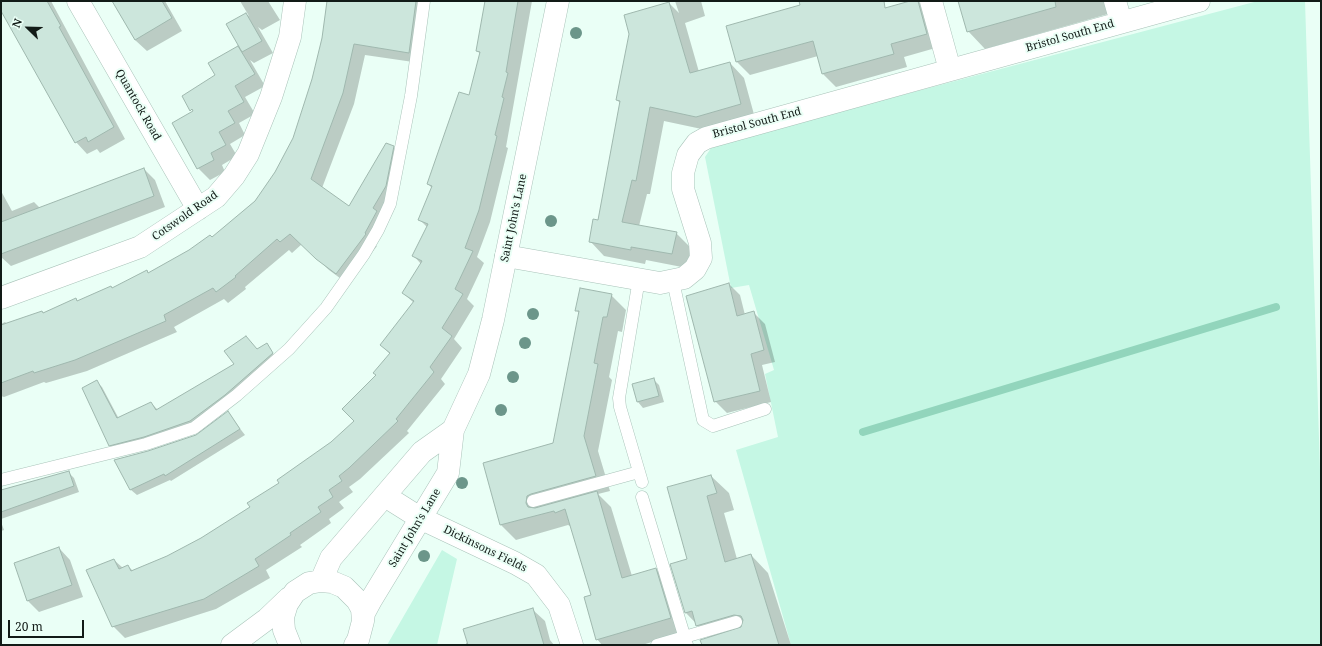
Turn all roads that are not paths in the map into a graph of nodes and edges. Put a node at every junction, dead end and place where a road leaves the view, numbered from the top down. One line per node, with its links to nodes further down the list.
1 (78, 1): 10 (street, Quantock Road)
2 (295, 1): 10 (street, Cotswold Road)
3 (424, 1): 17 (lane)
4 (558, 1): 11 (street, Saint John's Lane)
5 (931, 1): 9 (street)
6 (1115, 1): 8 (street, Bristol South End)
7 (1199, 1): 8 (street, Bristol South End)
8 (1121, 22): 9 (street, Bristol South End)
9 (950, 70): 13 (street, Bristol South End)
10 (198, 209): 14 (street, Cotswold Road)
11 (506, 256): 12 (street, Bristol South End); 16 (street, Saint John's Lane)
12 (639, 280): 13 (street, Bristol South End); 20 (lane)
13 (673, 281): 15 (lane)
14 (1, 298)
15 (765, 409)
16 (453, 430): 18 (street, Saint John's Lane); 21 (street, Saint John's Lane)
17 (1, 480)
18 (385, 496): 21 (street, Dickinsons Fields); 22 (street, Saint John's Lane)
19 (642, 497): 26 (lane)
20 (533, 501)
21 (420, 518): 24 (street, Saint John's Lane); 30 (street, Dickinsons Fields)
22 (321, 581): 23 (street); 24 (street)
23 (296, 592): 27 (street); 28 (street)
24 (363, 621): 29 (street, Saint John's Lane)
25 (736, 622): 26 (lane)
26 (685, 640): 31 (lane)
27 (232, 645)
28 (290, 645)
29 (355, 645)
30 (572, 645)
31 (657, 645)

